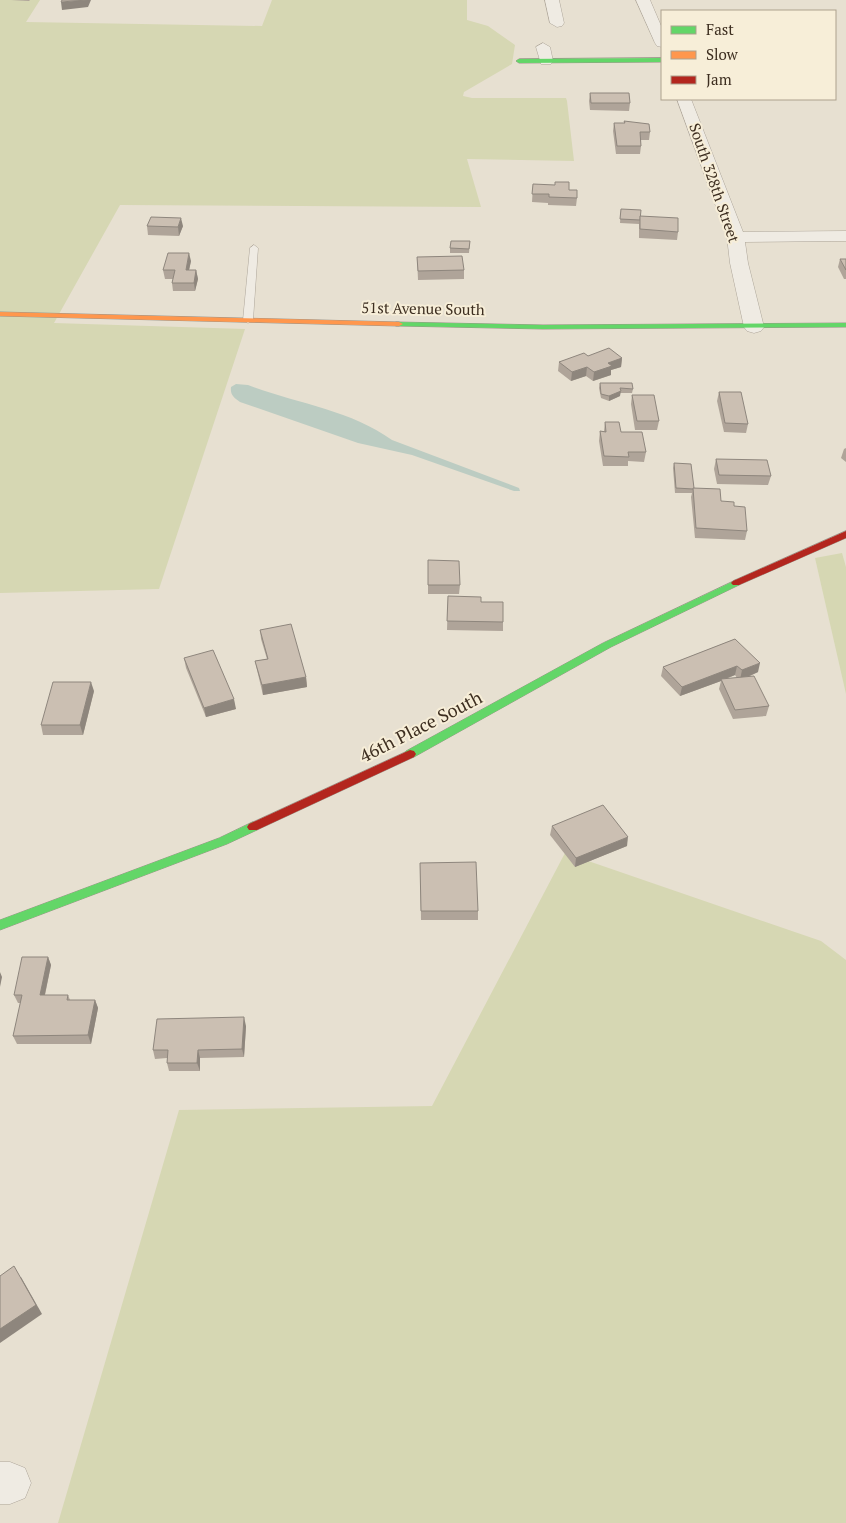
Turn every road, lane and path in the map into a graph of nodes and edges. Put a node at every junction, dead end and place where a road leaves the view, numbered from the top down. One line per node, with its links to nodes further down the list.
1 (552, 0): 3 (street)
2 (643, 0): 4 (street)
3 (557, 23)
4 (661, 41)
5 (661, 60): 6 (street)
6 (519, 61)
7 (684, 100): 9 (street, South 328th Street)
8 (846, 236): 9 (street)
9 (736, 237): 14 (street, South 328th Street)
10 (254, 248): 12 (lane)
11 (0, 314): 12 (street, 51st Avenue South)
12 (248, 320): 14 (street, 51st Avenue South)
13 (846, 325): 14 (street, 51st Avenue South)
14 (754, 327)
15 (846, 534): 16 (street, 46th Place South)
16 (0, 925)

